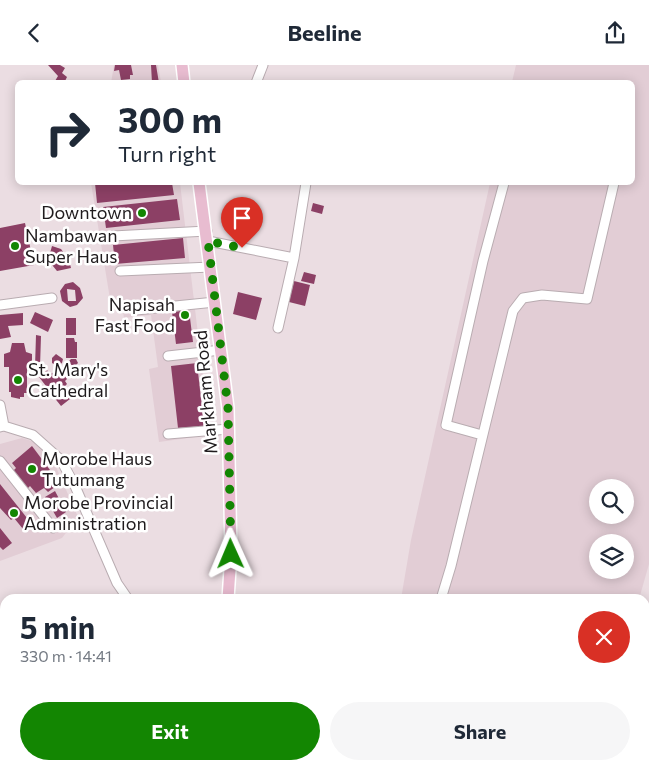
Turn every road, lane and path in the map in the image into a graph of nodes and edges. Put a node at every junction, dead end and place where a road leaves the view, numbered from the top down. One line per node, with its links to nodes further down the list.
1 (182, 65): 3 (main road)
2 (263, 65): 4 (street)
3 (184, 80)
4 (257, 80)
5 (200, 185): 10 (main road, Markham Road)
6 (306, 185): 11 (street)
7 (503, 185): 25 (street)
8 (614, 185): 25 (street)
9 (113, 236): 10 (street)
10 (207, 236): 11 (street); 12 (main road, Markham Road)
11 (294, 258): 18 (street)
12 (211, 267): 13 (street); 15 (main road, Markham Road)
13 (120, 271)
14 (52, 298): 16 (street)
15 (215, 301): 17 (street); 19 (main road, Markham Road)
16 (0, 305)
17 (136, 310)
18 (278, 327)
19 (221, 350): 20 (street); 23 (main road, Markham Road)
20 (168, 356)
21 (0, 405): 22 (street)
22 (2, 427): 28 (street)
23 (229, 429): 24 (street); 29 (main road, Markham Road)
24 (168, 434)
25 (482, 435): 30 (street)
26 (0, 461): 27 (street)
27 (53, 528)
28 (125, 594)
29 (228, 594)
30 (443, 594)

